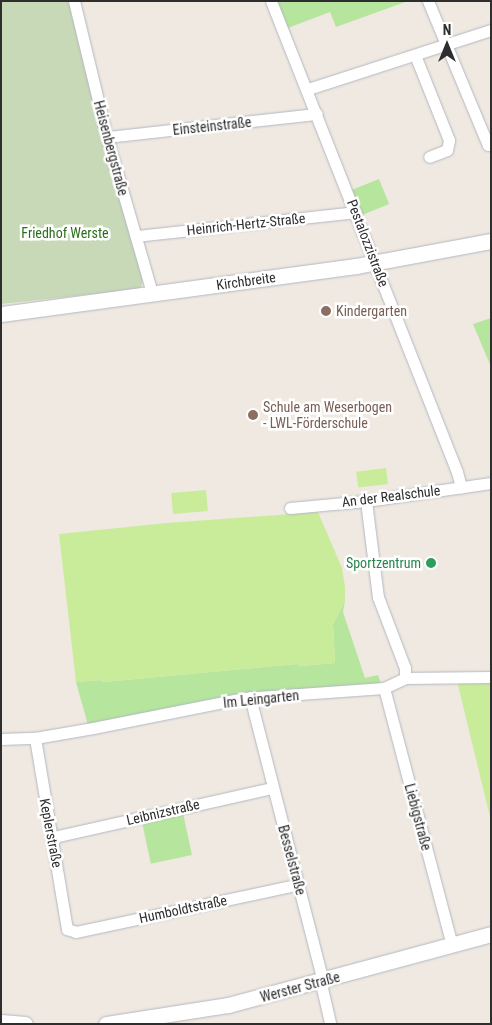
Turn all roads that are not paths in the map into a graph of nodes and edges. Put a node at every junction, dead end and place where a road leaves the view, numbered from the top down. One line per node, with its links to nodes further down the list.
1 (74, 1): 9 (street, Heisenbergstraße)
2 (271, 1): 7 (street, Pestalozzistraße)
3 (428, 1): 5 (street)
4 (491, 30): 5 (street)
5 (447, 45): 6 (street); 10 (street)
6 (415, 55): 7 (street); 11 (street)
7 (308, 89): 8 (street, Pestalozzistraße)
8 (317, 114): 9 (street, Einsteinstraße); 12 (street, Pestalozzistraße)
9 (107, 137): 13 (street, Heisenbergstraße)
10 (491, 143)
11 (429, 157)
12 (356, 212): 13 (street, Heinrich-Hertz-Straße); 15 (street, Pestalozzistraße)
13 (136, 236): 16 (street, Heisenbergstraße)
14 (491, 241): 15 (street, Kirchbreite)
15 (375, 262): 16 (street, Kirchbreite); 19 (street, Pestalozzistraße)
16 (152, 293): 17 (street, Kirchbreite)
17 (1, 314)
18 (491, 482): 19 (street, An der Realschule)
19 (460, 487): 20 (street, An der Realschule)
20 (366, 500): 21 (street, An der Realschule); 23 (street)
21 (290, 508)
22 (491, 676): 23 (street, Im Leingarten)
23 (405, 678): 24 (street, Im Leingarten)
24 (384, 688): 25 (street, Im Leingarten); 33 (street, Liebigstraße)
25 (250, 697): 26 (street, Im Leingarten); 28 (street, Besselstraße)
26 (35, 738): 27 (street, Im Leingarten); 29 (street, Keplerstraße)
27 (1, 739)
28 (272, 788): 29 (street, Leibnizstraße); 30 (street, Besselstraße)
29 (54, 837): 31 (street, Keplerstraße)
30 (299, 884): 31 (street, Humboldtstraße); 34 (street, Besselstraße)
31 (67, 929)
32 (491, 934): 33 (street, Werster Straße)
33 (452, 945): 34 (street, Werster Straße)
34 (323, 981): 35 (street, Werster Straße); 39 (street, Besselstraße)
35 (184, 1018): 38 (street, Werster Straße)
36 (1, 1022): 37 (street)
37 (25, 1024)
38 (106, 1024)
39 (330, 1024)

